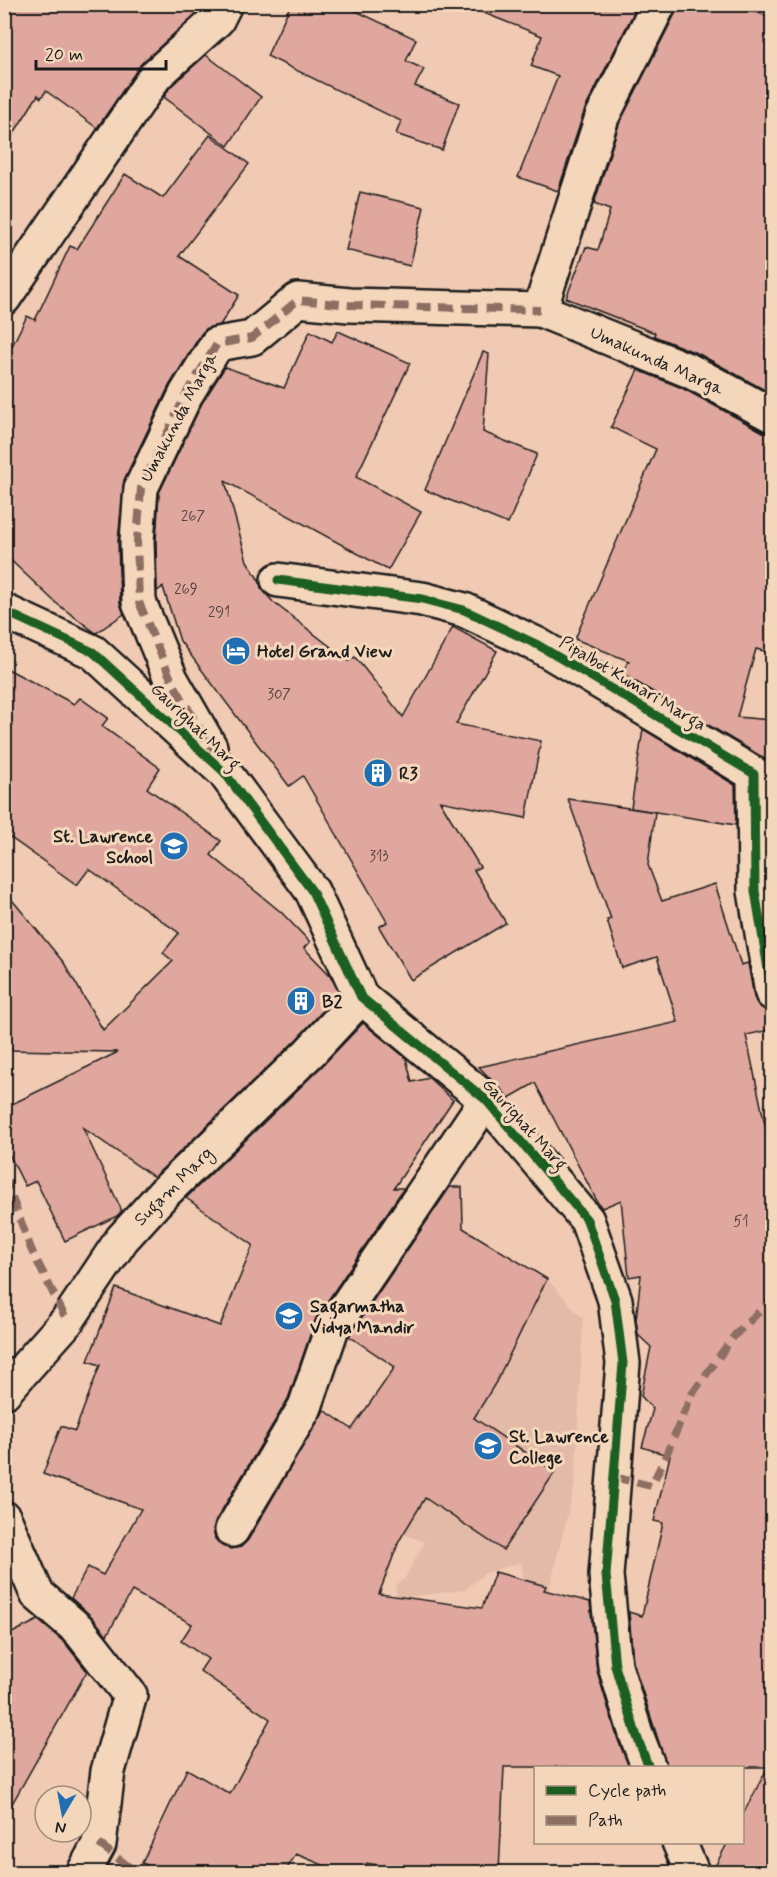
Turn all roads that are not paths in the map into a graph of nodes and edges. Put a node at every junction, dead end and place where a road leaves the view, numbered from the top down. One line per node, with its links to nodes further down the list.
1 (225, 4): 3 (street)
2 (659, 4): 4 (street)
3 (4, 298)
4 (540, 310): 5 (street, Umakunda Marga); 8 (street, Umakunda Marga)
5 (772, 415)
6 (278, 580): 9 (street, Pipalbot Kumari Marga)
7 (4, 611): 8 (street, Gaurighat Marg)
8 (224, 772): 10 (street, Gaurighat Marg)
9 (772, 993)
10 (361, 997): 11 (street, Gaurighat Marg); 12 (street, Sugam Marg)
11 (486, 1100): 14 (street); 15 (street, Gaurighat Marg)
12 (4, 1392)
13 (4, 1518): 17 (street)
14 (231, 1530)
15 (649, 1766)
16 (680, 1844): 18 (street)
17 (84, 1872)
18 (692, 1872)

